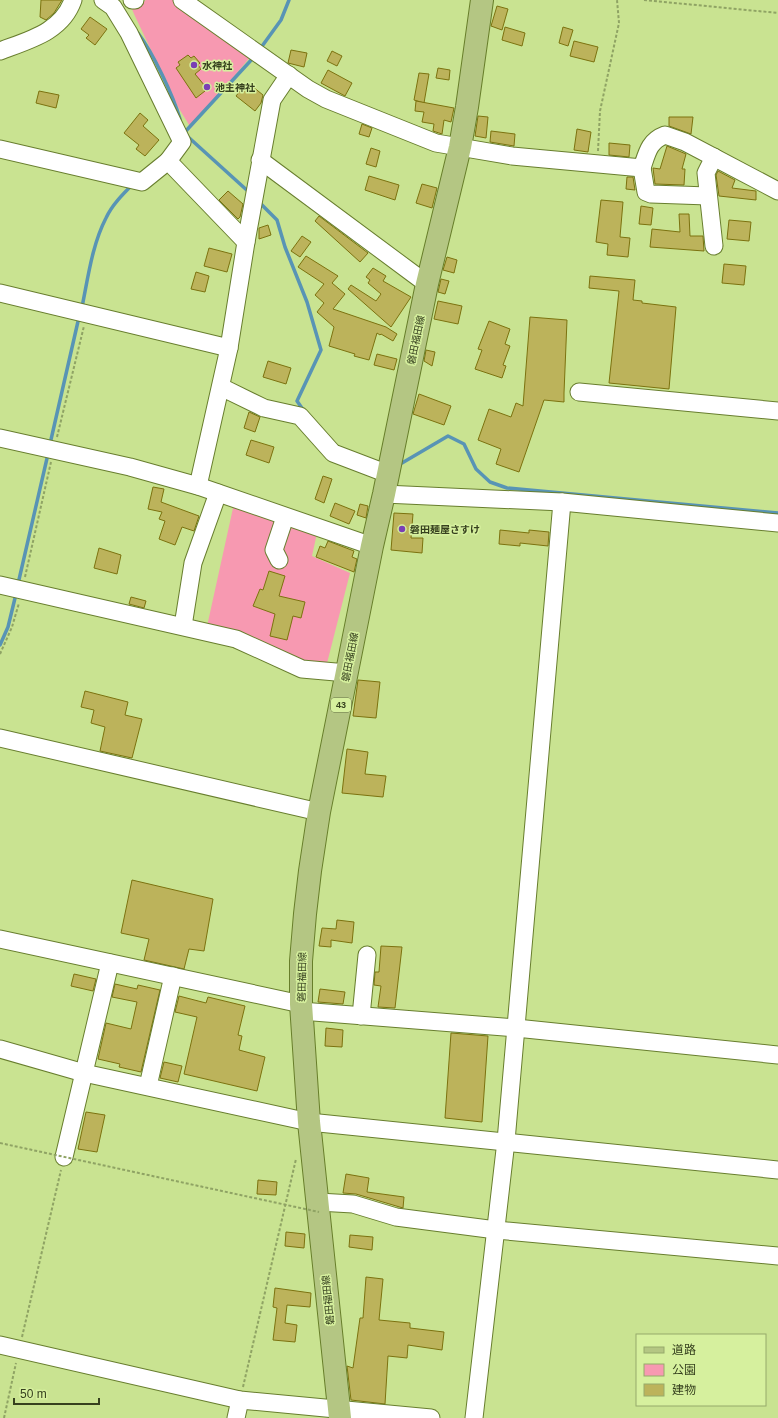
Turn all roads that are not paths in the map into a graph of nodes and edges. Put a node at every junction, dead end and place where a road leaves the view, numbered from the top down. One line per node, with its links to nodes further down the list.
1 (73, 0): 5 (street)
2 (103, 0): 11 (street)
3 (182, 0): 6 (street)
4 (482, 0): 7 (main road, 磐田福田線 / 43)
5 (0, 51)
6 (289, 75): 7 (street); 10 (street)
7 (460, 147): 12 (street); 17 (main road, 磐田福田線 / 43)
8 (0, 149): 11 (street)
9 (714, 157): 12 (street); 13 (street); 14 (street)
10 (260, 160): 15 (street); 17 (street)
11 (168, 161): 15 (street)
12 (642, 168): 14 (street)
13 (778, 191)
14 (708, 196): 16 (street)
15 (246, 242): 19 (street)
16 (714, 246)
17 (427, 284): 24 (main road, 磐田福田線 / 43)
18 (0, 293): 19 (street)
19 (229, 348): 20 (street)
20 (221, 387): 24 (street); 25 (street)
21 (579, 392): 22 (street)
22 (778, 411)
23 (0, 438): 25 (street)
24 (386, 484): 27 (street); 30 (main road, 磐田福田線 / 43)
25 (198, 486): 26 (street)
26 (218, 493): 28 (street); 33 (street)
27 (562, 502): 29 (street); 43 (street)
28 (285, 516): 30 (street); 31 (street)
29 (778, 523)
30 (372, 546): 34 (main road, 磐田福田線 / 43)
31 (279, 560)
32 (11, 588): 33 (street)
33 (183, 626): 34 (street)
34 (347, 673): 36 (main road, 磐田福田線 / 43)
35 (0, 738): 36 (street)
36 (320, 812): 41 (main road, 磐田福田線 / 43)
37 (0, 939): 39 (street)
38 (367, 955): 42 (street)
39 (110, 963): 40 (street); 46 (street)
40 (174, 976): 41 (street); 47 (street)
41 (301, 1008): 42 (street); 48 (main road, 磐田福田線 / 43)
42 (361, 1016): 43 (street)
43 (516, 1028): 45 (street); 49 (street)
44 (0, 1049): 46 (street)
45 (778, 1055)
46 (84, 1073): 47 (street); 50 (street)
47 (148, 1086): 48 (street)
48 (309, 1122): 49 (street); 52 (main road, 磐田福田線 / 43)
49 (506, 1141): 51 (street); 53 (street)
50 (64, 1157)
51 (778, 1170)
52 (318, 1207): 53 (street); 57 (main road, 磐田福田線 / 43)
53 (496, 1230): 54 (street); 60 (street)
54 (778, 1256)
55 (0, 1345): 56 (street)
56 (240, 1400): 57 (street); 58 (street)
57 (340, 1414): 59 (street)
58 (236, 1418)
59 (431, 1418)
60 (474, 1418)

